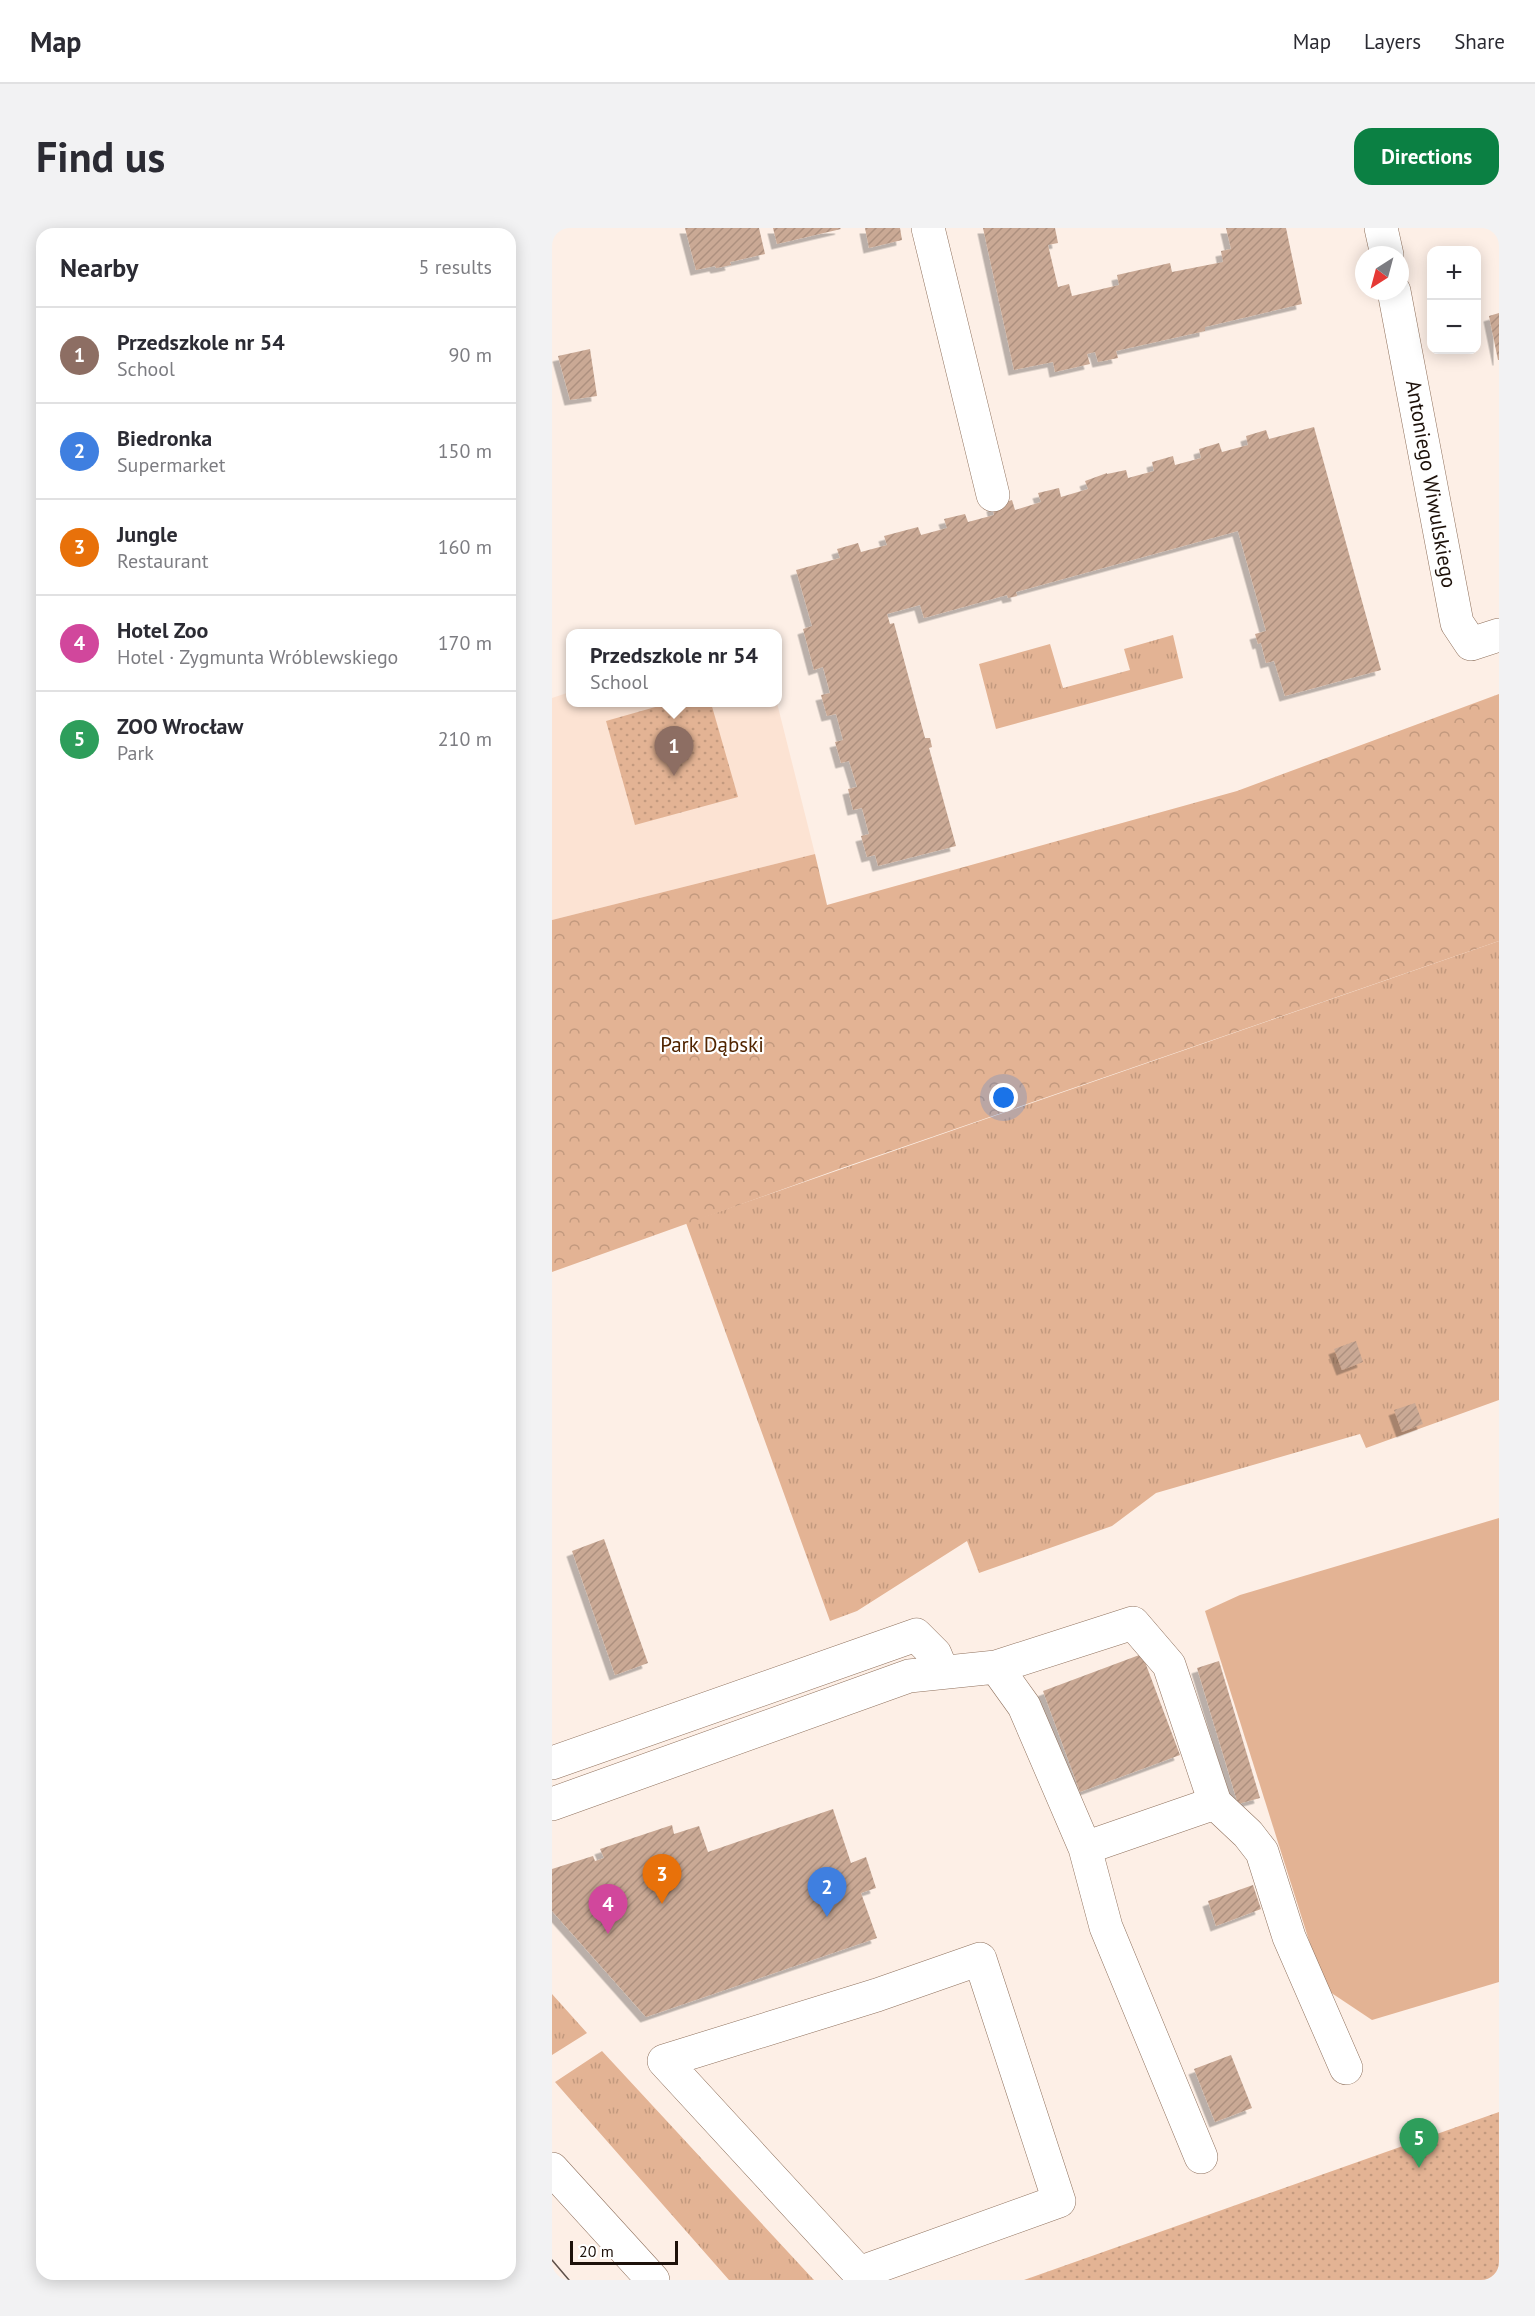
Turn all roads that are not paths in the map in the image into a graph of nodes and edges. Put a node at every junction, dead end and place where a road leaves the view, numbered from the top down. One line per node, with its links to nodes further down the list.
1 (928, 228): 5 (street)
2 (1381, 228): 3 (street)
3 (1385, 246)
4 (1396, 300): 6 (street, Antoniego Wiwulskiego)
5 (993, 495)
6 (1499, 635)
7 (996, 1667): 8 (street); 10 (street); 12 (street)
8 (942, 1671): 9 (street); 11 (street)
9 (552, 1763)
10 (1215, 1803): 12 (street); 13 (street)
11 (552, 1804)
12 (1085, 1848): 14 (street)
13 (1346, 2068)
14 (1201, 2157)
15 (552, 2169): 17 (street)
16 (858, 2276): 16 (street)
17 (653, 2280)

